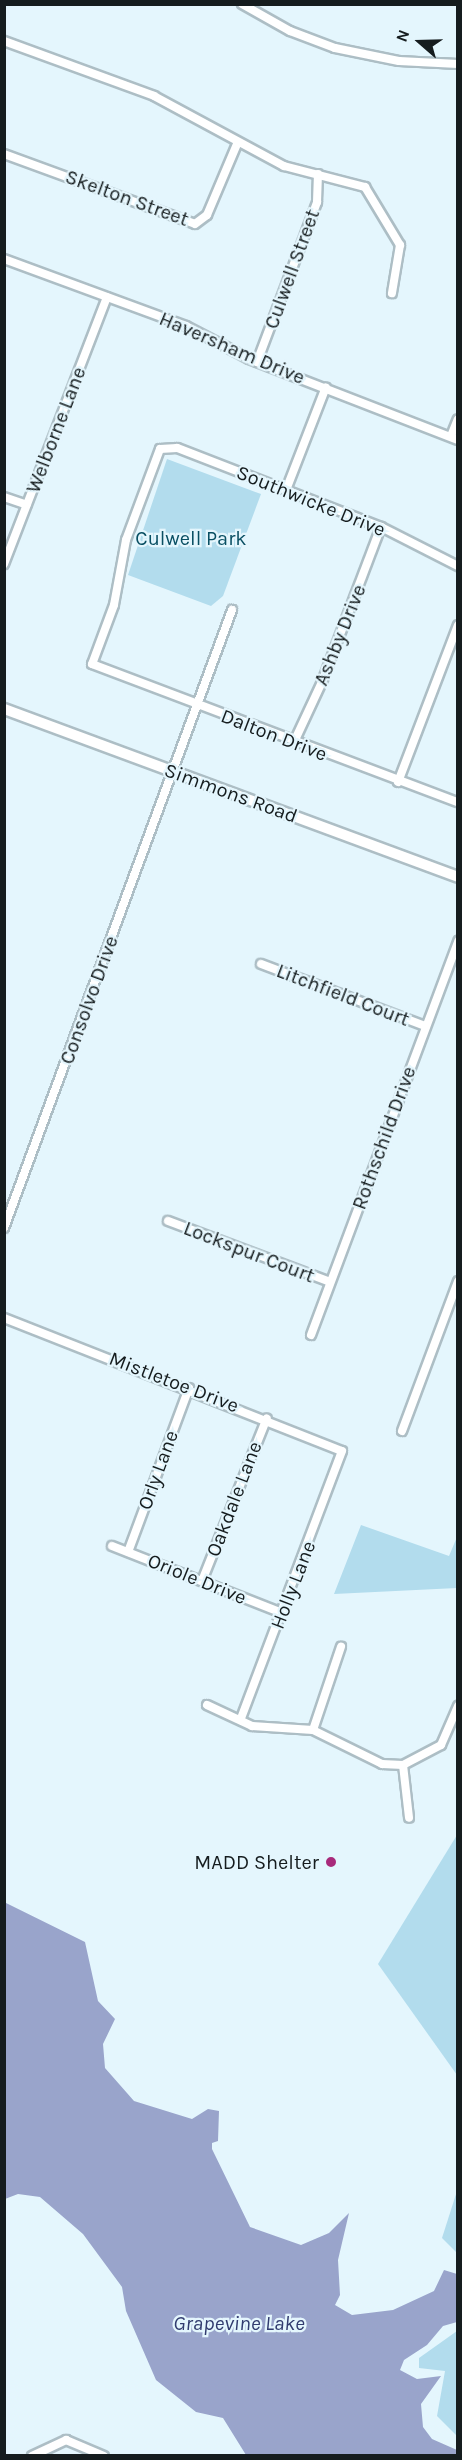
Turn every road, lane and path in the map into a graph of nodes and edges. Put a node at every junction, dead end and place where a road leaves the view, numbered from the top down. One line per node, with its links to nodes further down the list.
1 (242, 4): 3 (street)
2 (4, 41): 4 (street)
3 (458, 64)
4 (237, 144): 5 (street, Skelton Street); 6 (street)
5 (4, 154)
6 (318, 174): 8 (street); 10 (street, Culwell Street)
7 (4, 259): 9 (street, Haversham Drive)
8 (392, 293)
9 (107, 297): 10 (street, Haversham Drive); 16 (street, Welborne Lane)
10 (257, 362): 11 (street, Haversham Drive)
11 (326, 387): 13 (street, Haversham Drive); 14 (street)
12 (458, 419): 13 (street)
13 (454, 438)
14 (286, 490): 17 (street, Southwicke Drive); 22 (street, Southwicke Drive)
15 (4, 497): 16 (street)
16 (27, 505): 18 (street, Welborne Lane)
17 (381, 527): 19 (street, Southwicke Drive); 25 (street, Ashby Drive)
18 (4, 564)
19 (458, 566)
20 (232, 610): 23 (street, Consolvo Drive)
21 (458, 625): 27 (street)
22 (92, 664): 23 (street, Dalton Drive)
23 (196, 705): 25 (street, Dalton Drive); 26 (street, Consolvo Drive)
24 (4, 709): 26 (street, Simmons Road)
25 (294, 742): 27 (street, Dalton Drive)
26 (173, 772): 29 (street, Simmons Road); 34 (street, Consolvo Drive)
27 (398, 782): 28 (street, Dalton Drive)
28 (458, 802)
29 (458, 877)
30 (458, 941): 32 (street, Rothschild Drive)
31 (261, 964): 32 (street, Litchfield Court)
32 (425, 1026): 36 (street, Rothschild Drive)
33 (168, 1221): 36 (street, Lockspur Court)
34 (4, 1228)
35 (458, 1281): 41 (street)
36 (330, 1282): 38 (street, Rothschild Drive)
37 (4, 1317): 39 (street, Mistletoe Drive)
38 (311, 1335)
39 (189, 1388): 40 (street, Mistletoe Drive); 44 (street, Orly Lane)
40 (267, 1418): 42 (street, Mistletoe Drive); 45 (street, Oakdale Lane)
41 (402, 1431)
42 (342, 1451): 46 (street, Holly Lane)
43 (112, 1546): 44 (street, Oriole Drive)
44 (128, 1552): 45 (street, Oriole Drive)
45 (202, 1581): 46 (street, Oriole Drive)
46 (282, 1613): 50 (street, Holly Lane)
47 (341, 1647): 51 (street)
48 (207, 1705): 50 (street)
49 (458, 1706): 52 (street)
50 (242, 1718): 51 (street)
51 (313, 1730): 52 (street)
52 (403, 1765): 53 (street)
53 (409, 1818)
54 (32, 2456): 55 (street)
55 (104, 2456)

